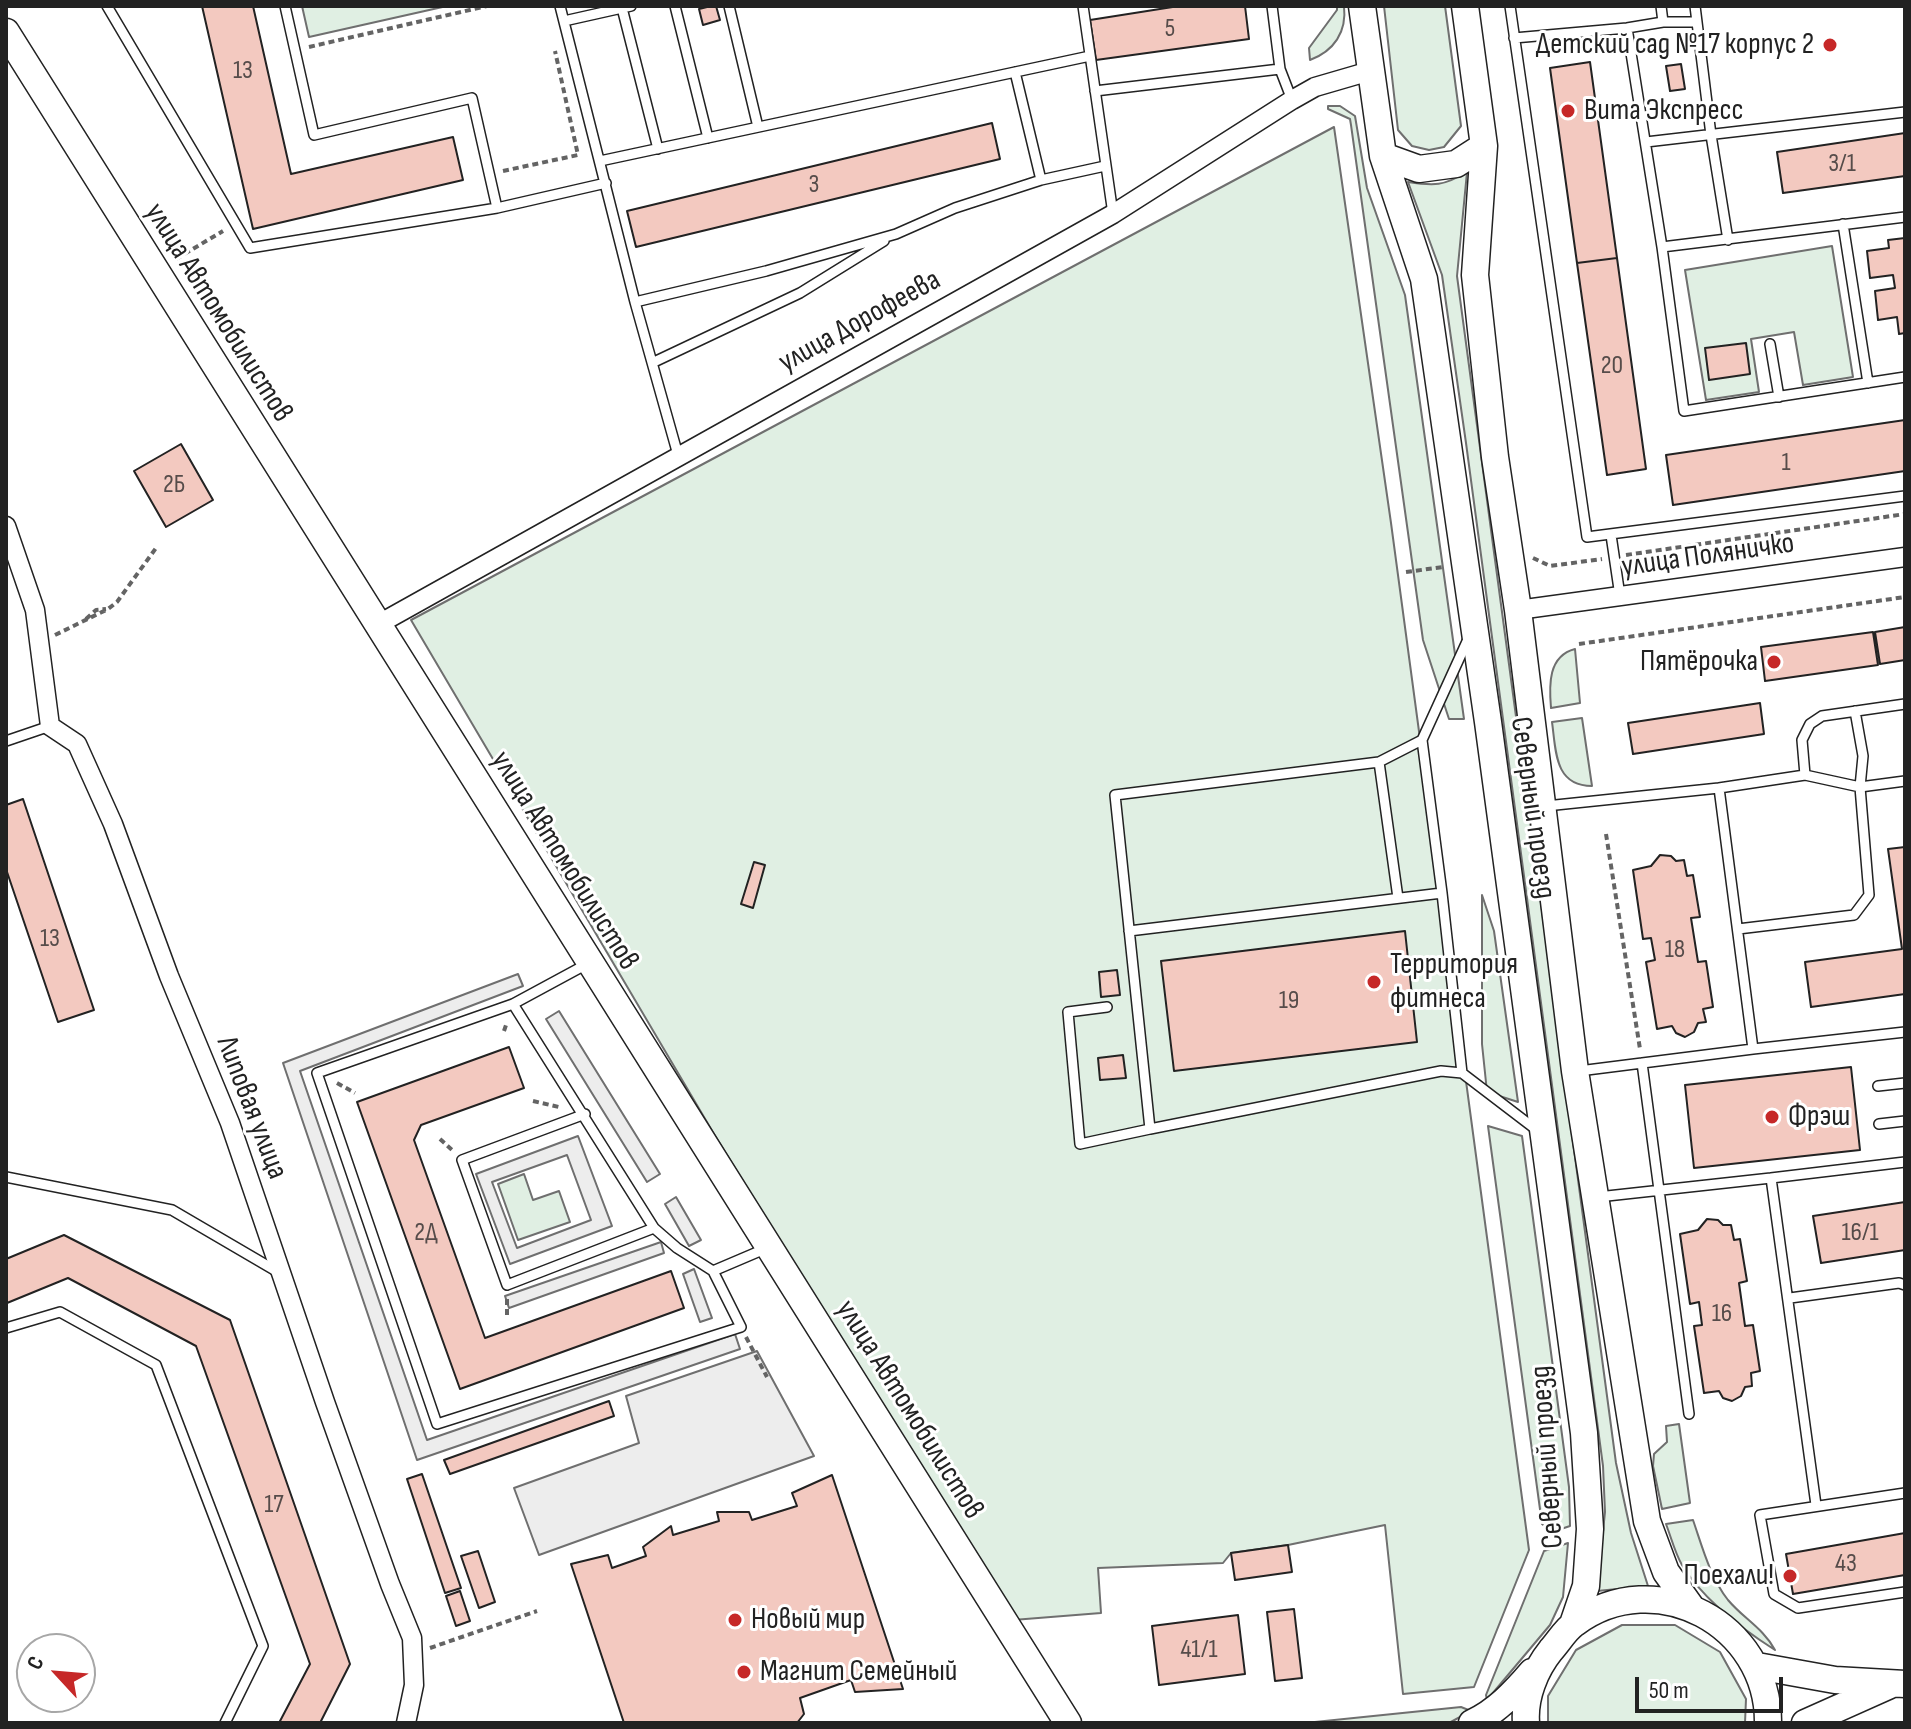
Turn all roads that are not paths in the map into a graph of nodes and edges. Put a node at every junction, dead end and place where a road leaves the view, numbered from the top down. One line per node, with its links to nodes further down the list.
1 (107, 6): 38 (lane)
2 (285, 6): 38 (lane)
3 (560, 6): 14 (lane)
4 (675, 6): 29 (lane)
5 (729, 6): 27 (lane)
6 (1083, 6): 20 (lane)
7 (1272, 6): 21 (lane)
8 (1362, 6): 22 (main road, Северный проезд)
9 (1465, 6): 31 (main road, Северный проезд)
10 (1510, 6): 19 (lane)
11 (1661, 6): 15 (lane)
12 (1695, 6): 16 (lane)
13 (627, 7): 14 (lane); 32 (lane)
14 (564, 21): 34 (lane)
15 (1663, 22): 16 (lane); 17 (lane)
16 (1696, 22): 28 (lane)
17 (1627, 28): 19 (lane); 30 (lane)
18 (6, 32): 58 (main road, улица Автомобилистов)
19 (1514, 38): 54 (lane)
20 (1090, 56): 23 (lane); 24 (lane)
21 (1280, 69): 24 (lane); 25 (lane)
22 (1370, 71): 25 (street, улица Дорофеева); 33 (main road, Северный проезд)
23 (1015, 72): 27 (lane); 36 (lane)
24 (1095, 91): 35 (lane)
25 (1292, 100): 39 (street, улица Дорофеева)
26 (1905, 112): 28 (lane)
27 (758, 127): 29 (lane)
28 (1711, 135): 30 (lane); 43 (lane)
29 (708, 138): 32 (lane)
30 (1646, 142): 44 (lane)
31 (1484, 146): 33 (main road); 57 (main road, Северный проезд)
32 (658, 149): 34 (lane)
33 (1383, 156): 59 (main road, Северный проезд)
34 (600, 161): 37 (lane)
35 (1105, 166): 36 (lane); 39 (lane)
36 (1041, 180): 42 (lane)
37 (606, 183): 38 (lane); 45 (lane)
38 (497, 208)
39 (1113, 214): 51 (street, улица Дорофеева)
40 (1905, 217): 41 (lane)
41 (1843, 224): 43 (lane); 49 (lane)
42 (896, 234): 45 (lane); 47 (lane)
43 (1728, 240): 44 (lane)
44 (1662, 247): 50 (lane)
45 (635, 302): 47 (lane)
46 (1770, 344): 50 (lane)
47 (654, 362): 51 (lane)
48 (1905, 377): 49 (lane)
49 (1868, 383): 50 (lane)
50 (1779, 397)
51 (678, 455): 58 (street, улица Дорофеева)
52 (1905, 496): 54 (lane)
53 (6, 526): 62 (street)
54 (1611, 535): 56 (lane)
55 (1905, 557): 56 (street, улица Поляничко)
56 (1620, 596): 57 (street, улица Поляничко)
57 (1518, 610): 70 (main road, Северный проезд)
58 (377, 625): 75 (main road, улица Автомобилистов)
59 (1474, 626): 63 (lane); 89 (main road, Северный проезд)
60 (1905, 704): 61 (lane)
61 (1855, 711): 66 (lane); 68 (lane)
62 (50, 726): 64 (lane); 98 (street, Липовая улица)
63 (1422, 740): 65 (lane); 71 (lane)
64 (6, 741)
65 (1379, 762): 72 (lane); 74 (lane)
66 (1805, 775): 68 (lane); 69 (lane)
67 (1905, 781): 68 (lane)
68 (1860, 787): 73 (lane)
69 (1719, 788): 70 (lane); 73 (lane)
70 (1542, 806): 81 (main road, Северный проезд)
71 (1442, 893): 72 (lane); 82 (lane)
72 (1398, 898): 74 (lane)
73 (1738, 929): 79 (lane)
74 (1129, 931): 88 (lane)
75 (590, 962): 76 (lane); 96 (main road, улица Автомобилистов)
76 (513, 1004): 85 (lane); 97 (lane)
77 (1107, 1007): 88 (lane)
78 (1905, 1032): 79 (lane)
79 (1753, 1049): 80 (lane)
80 (1642, 1063): 81 (lane); 93 (lane)
81 (1575, 1071): 94 (main road, Северный проезд)
82 (1462, 1073): 88 (lane); 89 (lane)
83 (1905, 1083): 84 (lane)
84 (1878, 1086)
85 (585, 1114): 95 (lane); 95 (lane)
86 (1905, 1121): 87 (lane)
87 (1879, 1124)
88 (1150, 1129)
89 (1544, 1135): 107 (main road, Северный проезд)
90 (1905, 1162): 92 (lane)
91 (6, 1177): 98 (lane)
92 (1771, 1178): 93 (lane); 100 (lane)
93 (1661, 1191): 94 (lane); 102 (lane)
94 (1595, 1198): 106 (main road, Северный проезд)
95 (654, 1228): 97 (lane)
96 (770, 1247): 97 (lane); 113 (main road, улица Автомобилистов)
97 (713, 1271)
98 (281, 1274): 112 (street, Липовая улица)
99 (1905, 1285): 100 (lane)
100 (1790, 1298): 104 (lane)
101 (6, 1328): 111 (lane)
102 (1689, 1414)
103 (1905, 1493): 104 (lane)
104 (1816, 1505): 105 (lane)
105 (1905, 1592)
106 (1691, 1607): 107 (main road); 108 (main road)
107 (1573, 1624): 109 (main road)
108 (1757, 1666): 110 (main road); 116 (main road)
109 (1537, 1667): 114 (main road); 115 (main road)
110 (1898, 1684): 117 (main road)
111 (225, 1723)
112 (406, 1723)
113 (1068, 1723)
114 (1472, 1723)
115 (1526, 1723)
116 (1768, 1723)
117 (1805, 1723)

